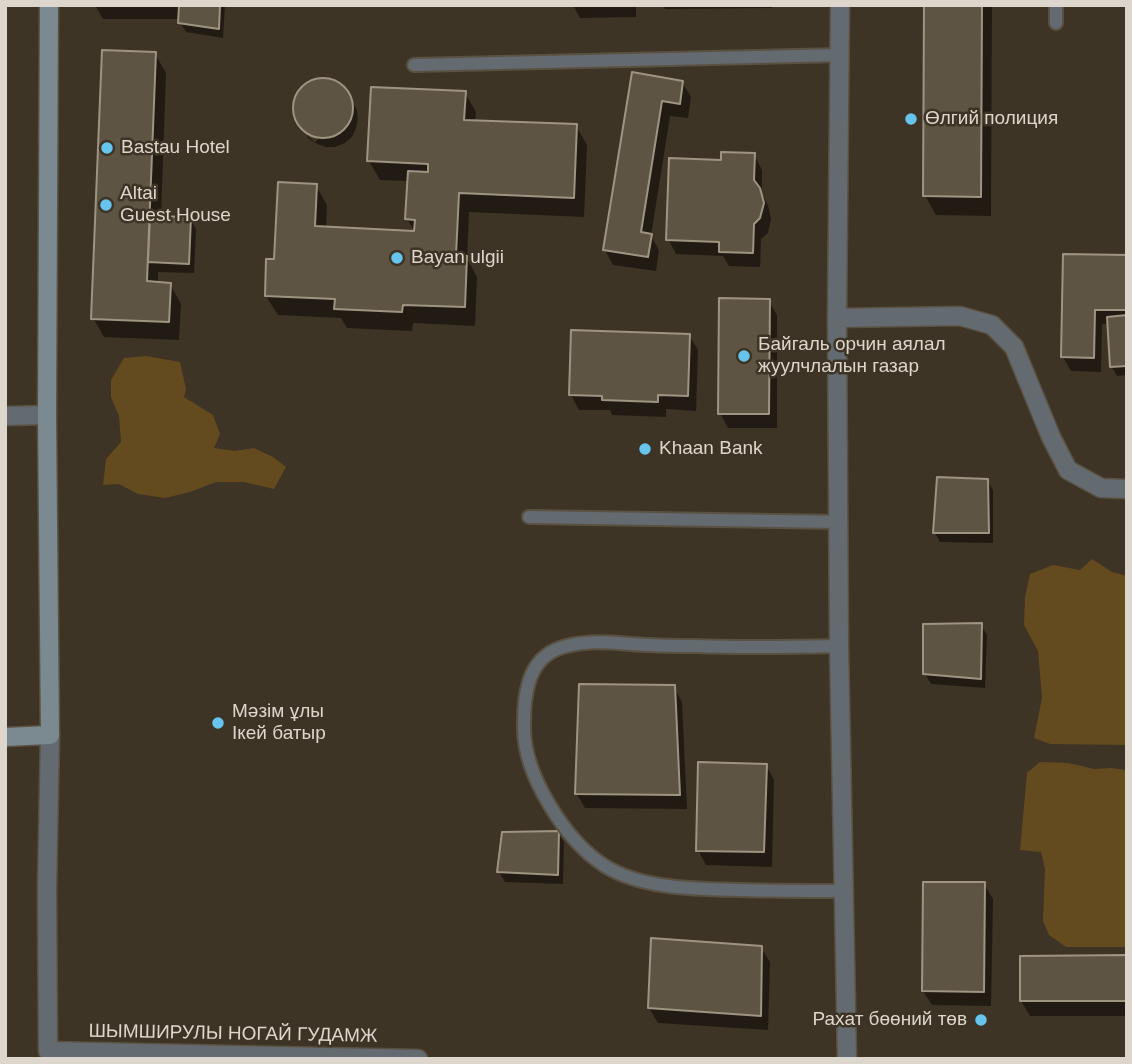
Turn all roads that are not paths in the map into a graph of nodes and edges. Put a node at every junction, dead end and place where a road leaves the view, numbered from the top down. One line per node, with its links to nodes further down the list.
1 (49, 5): 8 (main road)
2 (840, 5): 5 (street)
3 (1056, 5): 4 (lane)
4 (1056, 23)
5 (840, 55): 6 (lane); 7 (street)
6 (414, 65)
7 (837, 318): 10 (street); 12 (street)
8 (47, 415): 9 (street); 14 (main road)
9 (5, 416)
10 (1127, 489)
11 (529, 517): 12 (lane)
12 (839, 522): 13 (street)
13 (839, 646): 16 (street); 16 (lane)
14 (50, 736): 15 (main road); 17 (street)
15 (5, 737)
16 (844, 891): 19 (street)
17 (48, 1055): 18 (street, ШЫМШИРУЛЫ НОГАЙ ГУДАМЖ)
18 (418, 1059)
19 (847, 1059)

